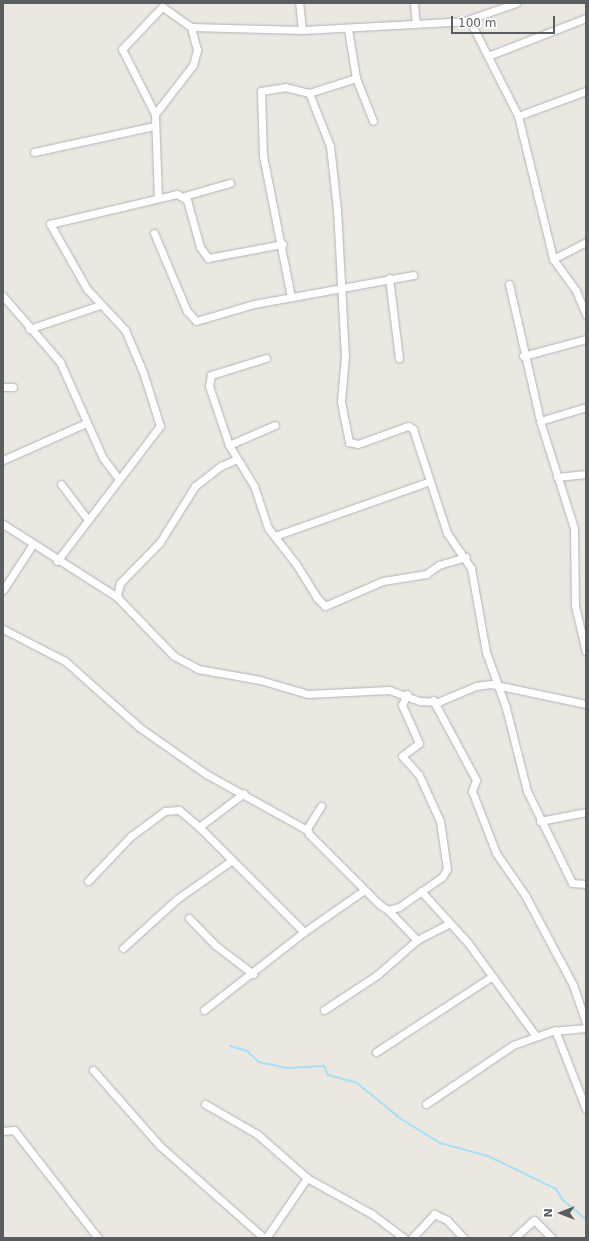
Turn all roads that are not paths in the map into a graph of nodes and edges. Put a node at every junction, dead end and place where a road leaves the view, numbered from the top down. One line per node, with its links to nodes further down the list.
1 (299, 3): 10 (street)
2 (414, 3): 7 (street)
3 (516, 3): 6 (street)
4 (163, 5): 8 (street); 15 (street)
5 (586, 18): 11 (street)
6 (467, 20): 7 (street); 11 (street)
7 (416, 24): 9 (street)
8 (191, 27): 10 (street); 15 (street)
9 (348, 29): 10 (street); 12 (street)
10 (302, 30)
11 (488, 56): 16 (street)
12 (356, 78): 14 (street); 17 (street)
13 (586, 91): 16 (street)
14 (309, 93): 25 (street); 30 (street)
15 (155, 114): 18 (street)
16 (518, 116): 26 (street)
17 (373, 121)
18 (154, 126): 19 (street); 22 (street)
19 (34, 152)
20 (230, 183): 21 (street)
21 (184, 196): 22 (street); 25 (street)
22 (158, 198): 33 (street)
23 (154, 232): 32 (street)
24 (586, 242): 26 (street)
25 (283, 244): 32 (street)
26 (553, 259): 34 (street)
27 (413, 275): 28 (street)
28 (389, 278): 30 (street); 39 (street)
29 (509, 284): 37 (street)
30 (344, 289): 32 (street); 52 (street)
31 (3, 296): 35 (street)
32 (291, 297)
33 (100, 306): 35 (street); 51 (street)
34 (586, 315)
35 (29, 329): 44 (street)
36 (586, 339): 37 (street)
37 (523, 356): 43 (street)
38 (266, 358): 46 (street)
39 (399, 358)
40 (3, 387): 41 (street)
41 (12, 387)
42 (586, 407): 43 (street)
43 (540, 421): 50 (street)
44 (86, 424): 48 (street); 51 (street)
45 (275, 425): 46 (street)
46 (229, 445): 47 (street)
47 (237, 459): 56 (street); 61 (street)
48 (3, 460)
49 (586, 474): 50 (street)
50 (558, 477): 63 (street)
51 (119, 479): 54 (street)
52 (430, 481): 56 (street); 58 (street)
53 (61, 484): 54 (street)
54 (88, 520): 59 (street)
55 (3, 524): 57 (street)
56 (275, 536): 58 (street)
57 (34, 544): 59 (street); 60 (street)
58 (466, 556): 64 (street)
59 (57, 561): 61 (street)
60 (3, 590)
61 (116, 597): 65 (street)
62 (3, 629): 68 (street)
63 (586, 652)
64 (497, 685): 66 (street); 67 (street); 71 (street)
65 (407, 694): 66 (street); 78 (street)
66 (433, 700): 89 (street)
67 (586, 704)
68 (244, 792): 72 (street); 73 (street)
69 (321, 806): 73 (street)
70 (586, 812): 71 (street)
71 (540, 821): 76 (street)
72 (199, 827): 74 (street); 75 (street)
73 (307, 830): 77 (street)
74 (232, 860): 82 (street); 84 (street)
75 (88, 881)
76 (586, 884)
77 (364, 891): 79 (street); 82 (street)
78 (421, 891): 79 (street); 81 (street)
79 (388, 910): 83 (street)
80 (190, 918): 85 (street)
81 (450, 923): 83 (street); 86 (street)
82 (304, 932): 85 (street)
83 (417, 940): 88 (street)
84 (123, 948)
85 (253, 974): 87 (street)
86 (492, 976): 92 (street); 93 (street)
87 (204, 1010)
88 (324, 1010)
89 (586, 1023)
90 (586, 1028): 91 (street)
91 (555, 1030): 92 (street); 97 (street)
92 (535, 1035): 96 (street)
93 (376, 1052)
94 (93, 1070): 101 (street)
95 (205, 1104): 99 (street)
96 (426, 1104)
97 (586, 1109)
98 (3, 1131): 100 (street)
99 (306, 1178): 101 (street); 102 (street)
100 (98, 1238)
101 (265, 1238)
102 (404, 1238)
103 (412, 1238): 104 (street)
104 (464, 1238)
105 (514, 1238): 106 (street)
106 (552, 1238)

